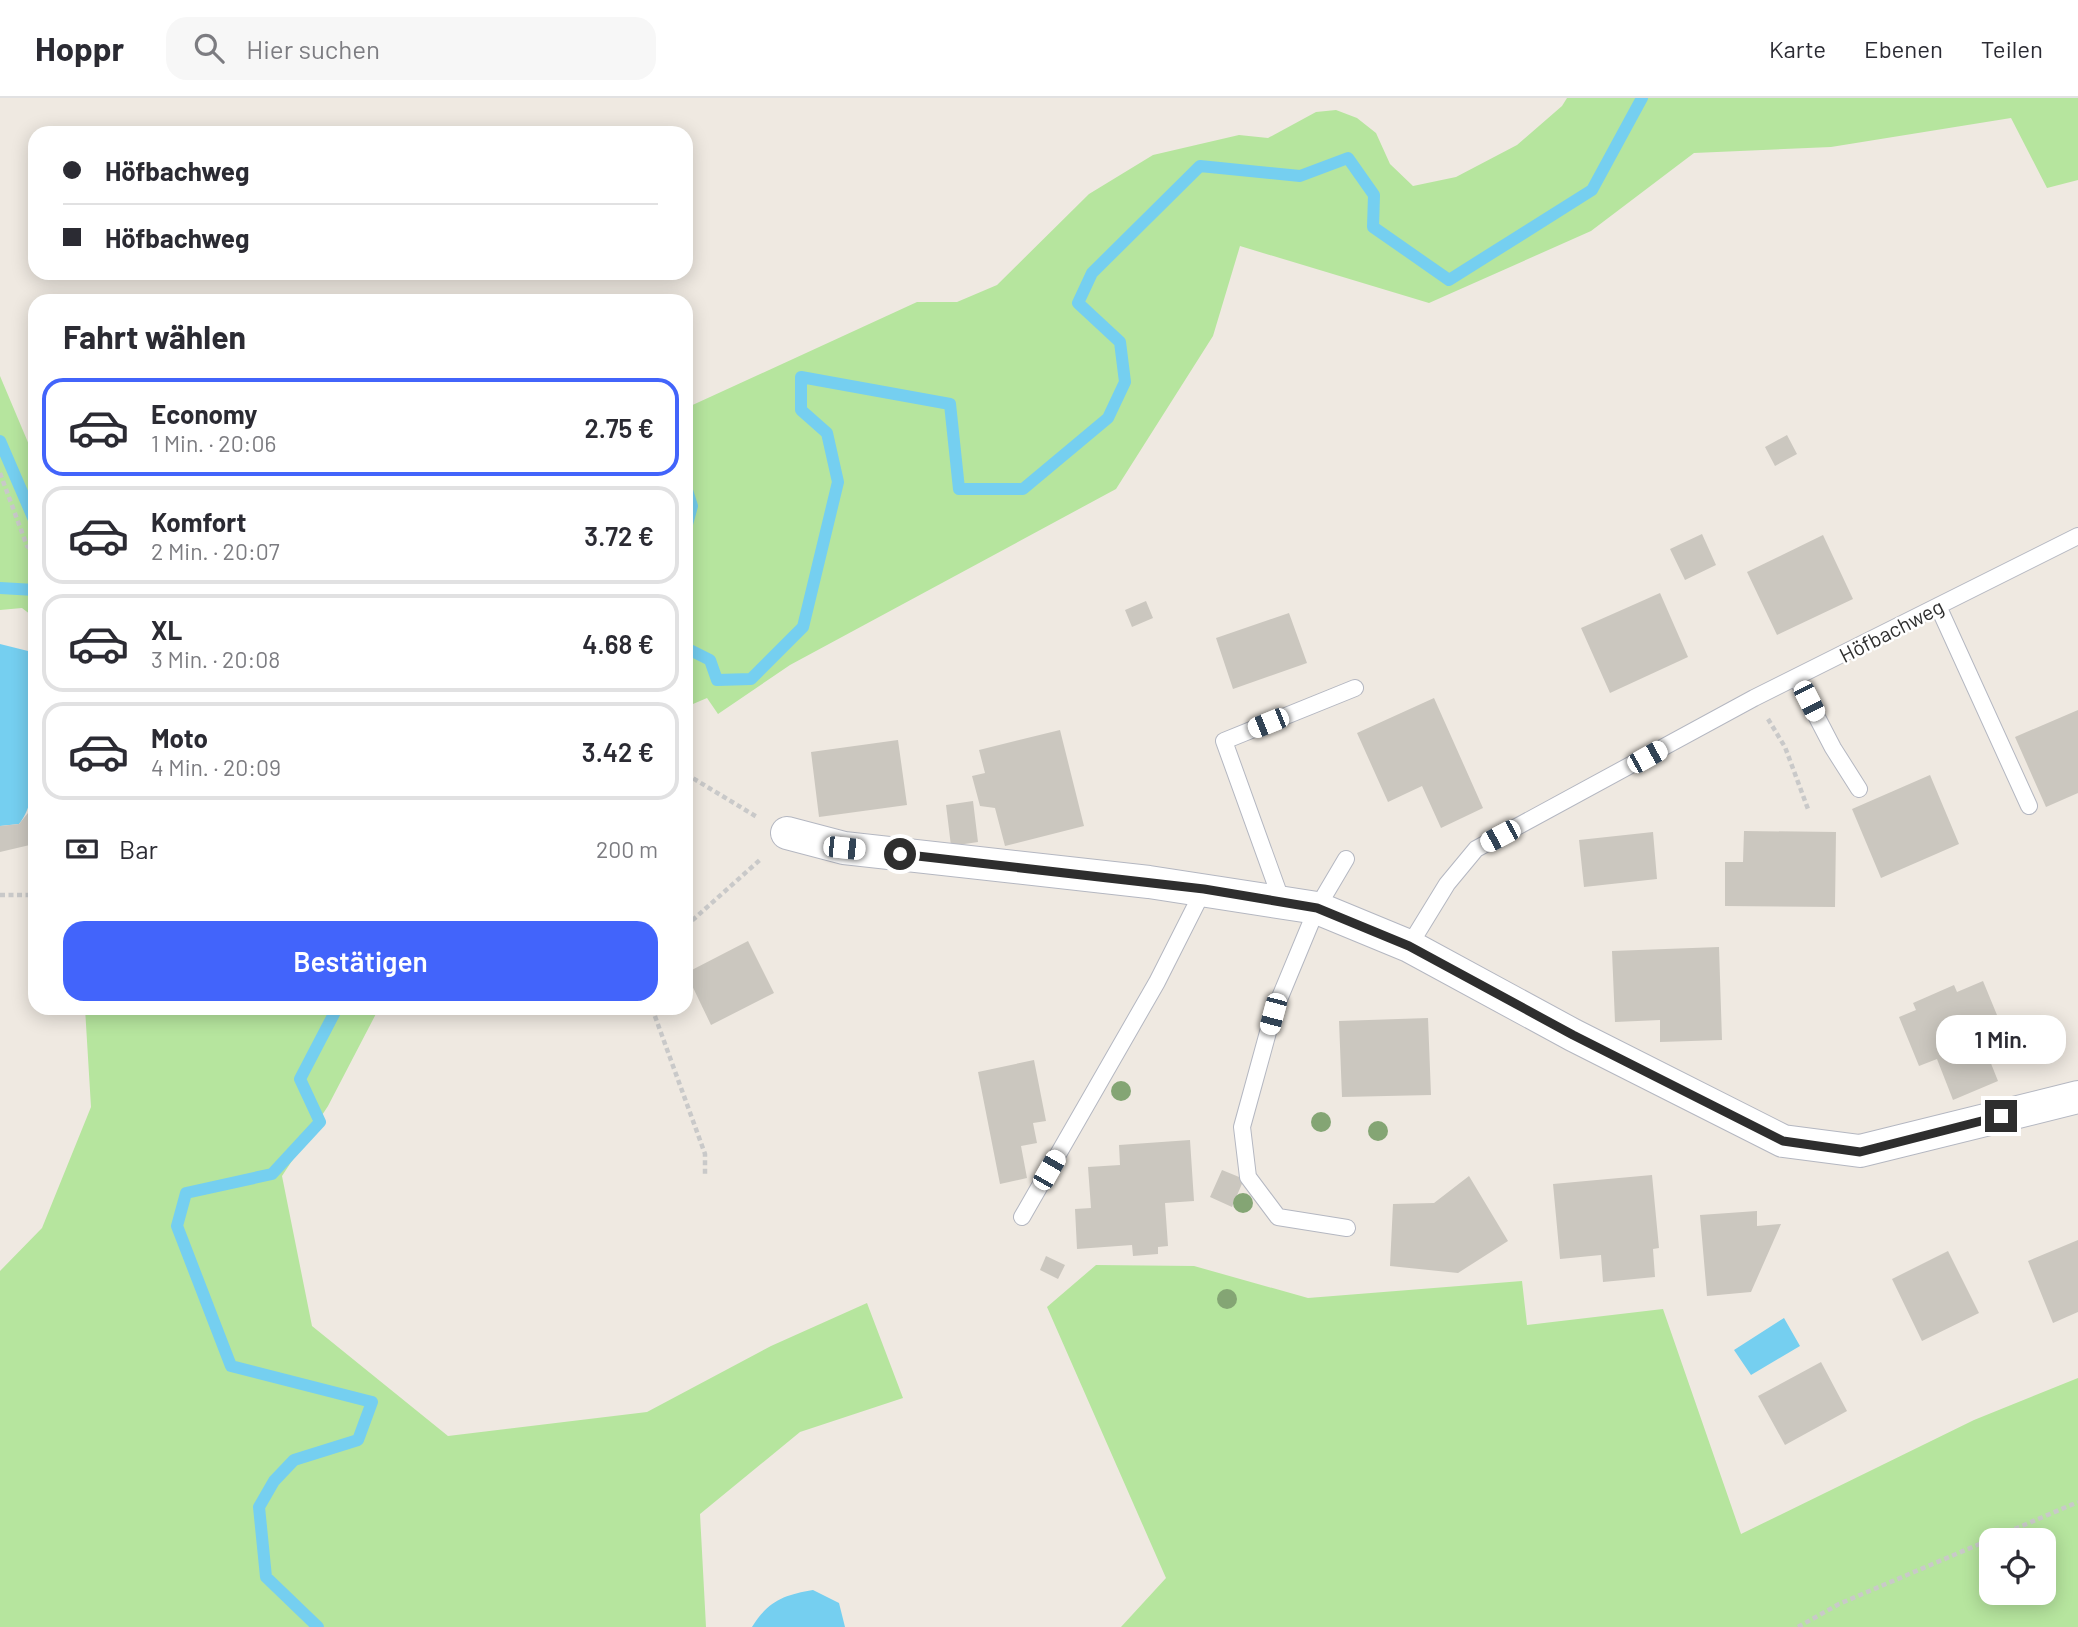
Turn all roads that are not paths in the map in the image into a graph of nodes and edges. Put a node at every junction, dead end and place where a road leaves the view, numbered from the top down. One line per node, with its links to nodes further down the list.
1 (2078, 536): 2 (lane, Höfbachweg)
2 (1938, 606): 3 (lane, Höfbachweg); 6 (lane)
3 (1797, 677): 5 (lane); 12 (lane, Höfbachweg)
4 (1355, 688): 10 (lane)
5 (1859, 789)
6 (2029, 806)
7 (787, 833): 9 (street)
8 (1346, 859): 11 (lane)
9 (1204, 889): 10 (street); 14 (lane)
10 (1282, 902): 11 (street)
11 (1317, 908): 12 (street); 15 (lane)
12 (1409, 946): 13 (street)
13 (2078, 1097)
14 (1022, 1217)
15 (1347, 1228)

